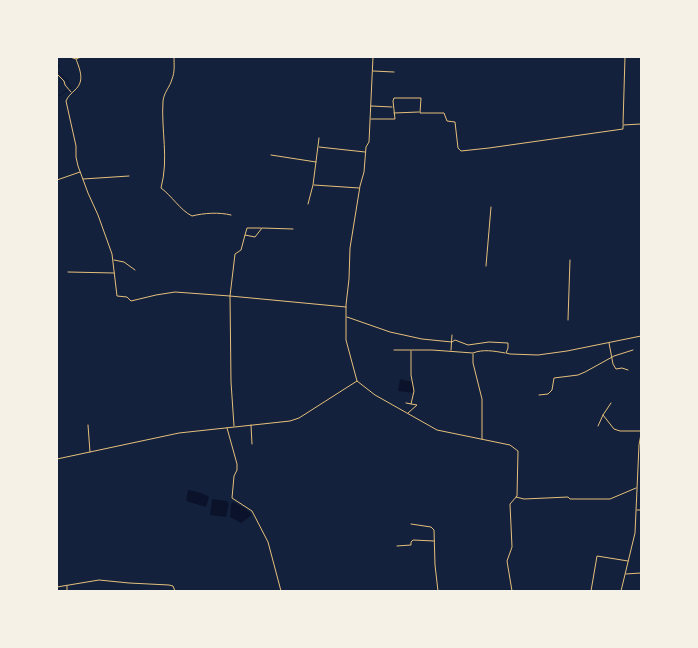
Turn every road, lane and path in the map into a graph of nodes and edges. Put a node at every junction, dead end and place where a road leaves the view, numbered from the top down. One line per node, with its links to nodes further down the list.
1 (70, 57): 6 (street)
2 (81, 57): 6 (street)
3 (174, 57): 31 (street)
4 (373, 57): 7 (street)
5 (625, 57): 17 (street)
6 (76, 59): 10 (street)
7 (373, 71): 8 (street); 11 (street)
8 (394, 72)
9 (57, 74): 10 (street)
10 (72, 93): 23 (street)
11 (371, 106): 12 (street); 15 (street)
12 (393, 107): 13 (street); 14 (street)
13 (420, 112): 14 (street); 17 (street)
14 (394, 113): 15 (street)
15 (370, 119): 20 (street)
16 (641, 124): 17 (street)
17 (623, 125)
18 (319, 138): 19 (street)
19 (318, 147): 20 (street); 22 (street)
20 (366, 152): 28 (street)
21 (271, 155): 22 (street)
22 (316, 162): 27 (street)
23 (80, 172): 25 (street); 26 (street)
24 (129, 176): 25 (street)
25 (82, 179): 35 (street)
26 (57, 180)
27 (313, 185): 28 (street); 29 (street)
28 (359, 188): 42 (street)
29 (308, 204)
30 (491, 207): 37 (street)
31 (231, 215)
32 (262, 228): 33 (street); 34 (street); 34 (street)
33 (293, 229)
34 (245, 235): 41 (street)
35 (113, 260): 38 (street); 40 (street)
36 (570, 260): 44 (street)
37 (486, 266)
38 (135, 270)
39 (68, 272): 40 (street)
40 (114, 273): 41 (street)
41 (230, 296): 42 (street); 66 (street)
42 (346, 307): 43 (street)
43 (346, 317): 47 (street); 57 (street)
44 (568, 320)
45 (452, 334): 47 (street)
46 (641, 336): 48 (street)
47 (452, 342): 52 (street); 54 (street)
48 (609, 342): 54 (street); 55 (street)
49 (394, 350): 51 (street)
50 (633, 350): 55 (street)
51 (411, 351): 52 (street); 61 (street)
52 (451, 351): 53 (street)
53 (473, 353): 54 (street); 71 (street)
54 (506, 353)
55 (612, 357): 56 (street); 58 (street)
56 (628, 370)
57 (357, 381): 62 (street); 65 (street)
58 (539, 395)
59 (406, 403): 61 (street)
60 (612, 403): 63 (street)
61 (411, 404): 62 (street)
62 (407, 413): 71 (street)
63 (603, 415): 67 (street); 69 (street)
64 (88, 425): 75 (street)
65 (251, 425): 66 (street); 72 (street)
66 (234, 426): 68 (street)
67 (598, 426)
68 (227, 427): 75 (street); 91 (street)
69 (641, 431)
70 (641, 434): 73 (street)
71 (482, 439): 78 (street)
72 (252, 444)
73 (638, 445): 74 (street); 77 (street)
74 (641, 445)
75 (90, 452): 76 (street)
76 (57, 459)
77 (636, 488): 78 (street); 79 (street)
78 (516, 497): 93 (street)
79 (636, 510): 80 (street); 84 (street)
80 (641, 510)
81 (411, 524): 82 (street)
82 (434, 541): 83 (street); 92 (street)
83 (397, 546)
84 (629, 561): 86 (street); 94 (street)
85 (641, 573): 86 (street)
86 (626, 574): 95 (street)
87 (67, 585): 88 (street); 89 (street); 90 (street)
88 (57, 587)
89 (67, 591)
90 (175, 591)
91 (280, 591)
92 (438, 591)
93 (512, 591)
94 (591, 591)
95 (621, 591)

